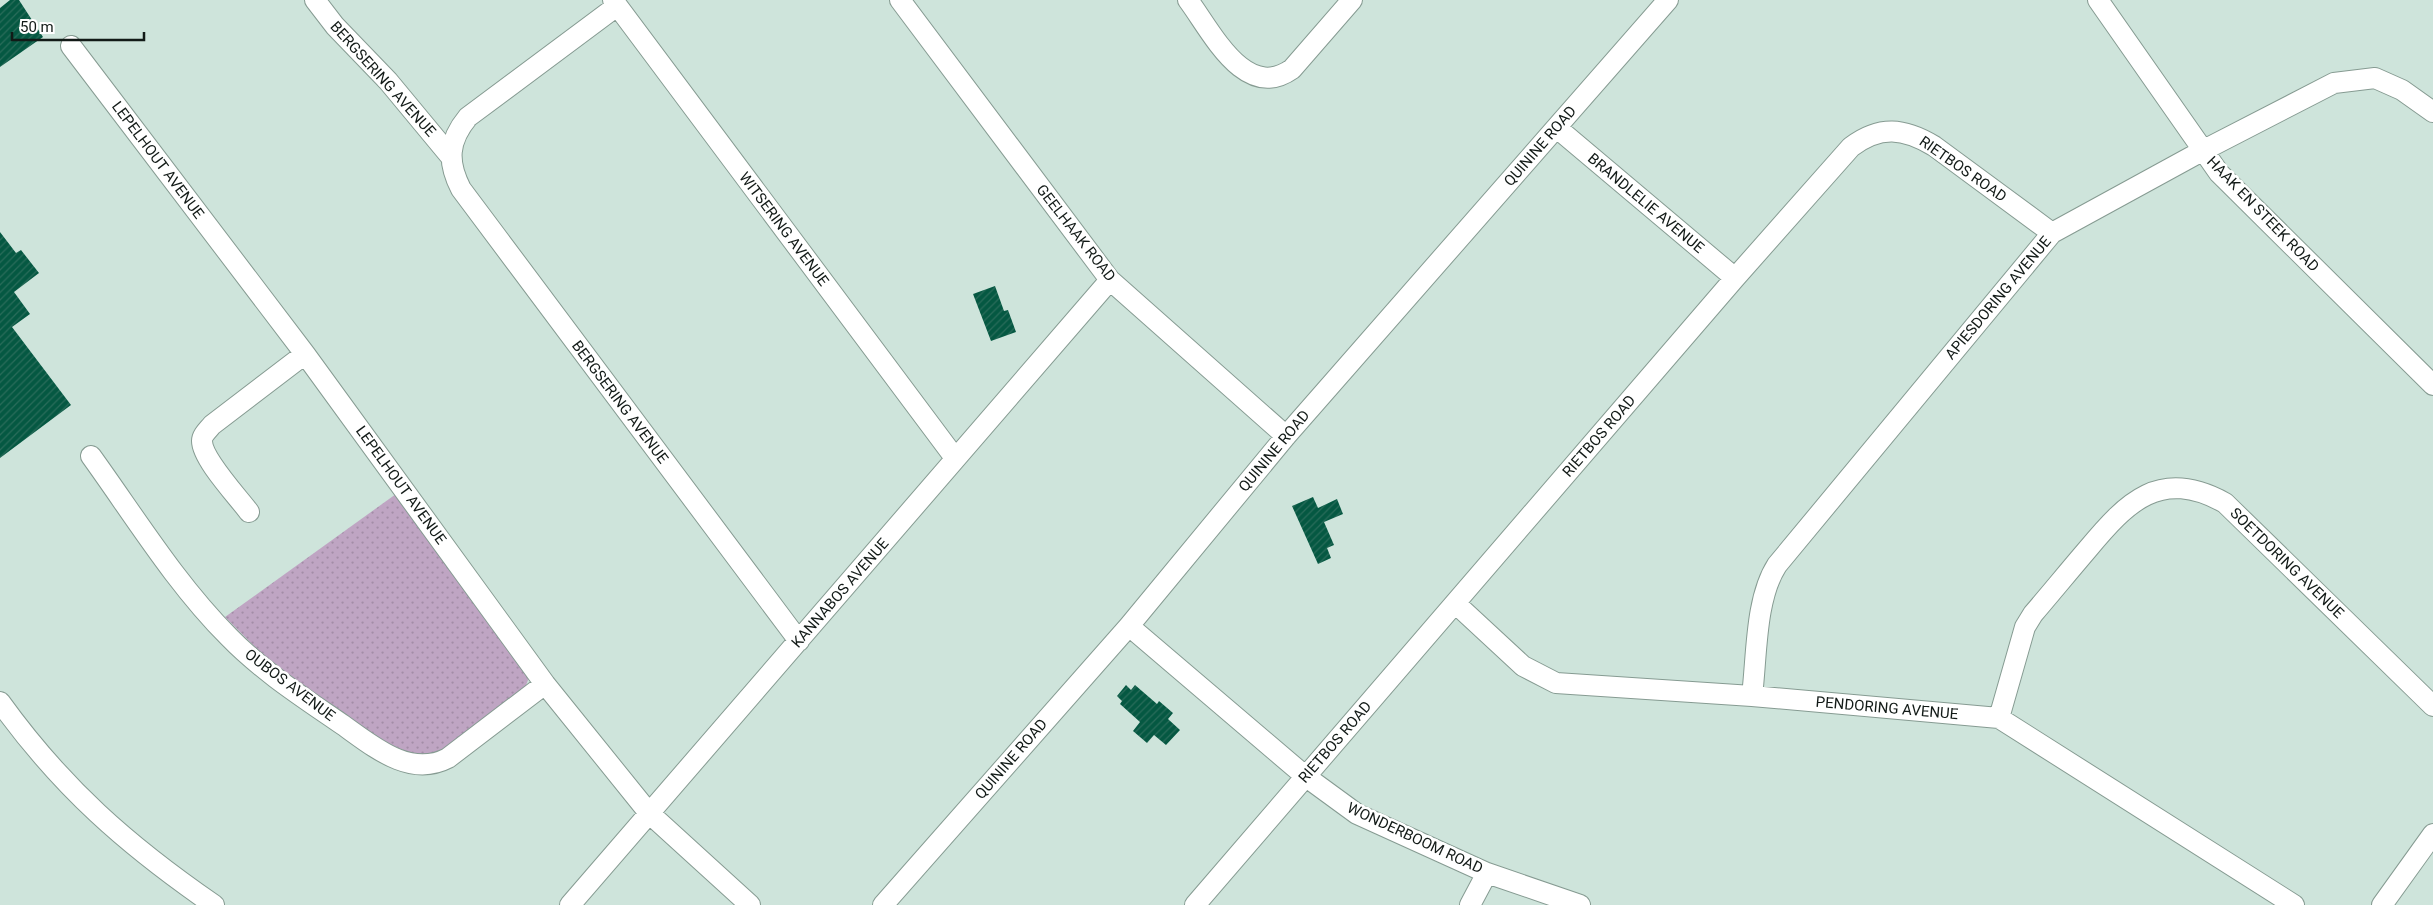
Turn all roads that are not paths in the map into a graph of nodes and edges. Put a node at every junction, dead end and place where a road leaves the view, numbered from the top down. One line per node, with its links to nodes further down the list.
1 (315, 0): 12 (street, BERGSERING AVENUE)
2 (900, 0): 15 (street, GEELHAAK ROAD)
3 (1188, 0): 4 (street)
4 (1352, 0)
5 (1668, 0): 10 (street, QUININE ROAD)
6 (2098, 0): 11 (street, HAAK EN STEEK ROAD)
7 (615, 3): 12 (street, BERGSERING AVENUE); 20 (street, WITSERING AVENUE)
8 (72, 46): 16 (street, LEPELHOUT AVENUE)
9 (2433, 112): 11 (street, APIESDORING AVENUE)
10 (1557, 128): 14 (street, BRANDLELIE AVENUE); 18 (street, QUININE ROAD)
11 (2202, 151): 13 (street, APIESDORING AVENUE); 17 (street, HAAK EN STEEK ROAD)
12 (451, 157): 24 (street, BERGSERING AVENUE)
13 (2052, 233): 14 (street, RIETBOS ROAD); 26 (street, APIESDORING AVENUE)
14 (1735, 278): 22 (street, RIETBOS ROAD)
15 (1110, 280): 18 (street, GEELHAAK ROAD); 20 (street, KANNABOS AVENUE)
16 (305, 354): 21 (street); 25 (street, LEPELHOUT AVENUE)
17 (2433, 385)
18 (1286, 436): 23 (street, QUININE ROAD)
19 (91, 456): 25 (street, OUBOS AVENUE)
20 (955, 458): 24 (street, KANNABOS AVENUE)
21 (249, 512)
22 (1455, 603): 26 (street, PENDORING AVENUE); 30 (street, RIETBOS ROAD)
23 (1129, 626): 30 (street, WONDERBOOM ROAD); 37 (street, QUININE ROAD)
24 (799, 641): 31 (street, KANNABOS AVENUE)
25 (545, 684): 31 (street, LEPELHOUT AVENUE)
26 (1752, 696): 29 (street, PENDORING AVENUE)
27 (0, 702): 34 (street)
28 (2433, 706): 29 (street, SOETDORING AVENUE)
29 (1999, 718): 41 (street, PENDORING AVENUE)
30 (1305, 776): 33 (street, WONDERBOOM ROAD); 38 (street, RIETBOS ROAD)
31 (649, 813): 35 (street, KANNABOS AVENUE); 36 (street, LEPELHOUT AVENUE)
32 (2433, 834): 42 (street)
33 (1487, 873): 39 (street); 40 (street, WONDERBOOM ROAD)
34 (214, 905)
35 (570, 905)
36 (750, 905)
37 (884, 905)
38 (1195, 905)
39 (1470, 905)
40 (1580, 905)
41 (2294, 905)
42 (2382, 905)

